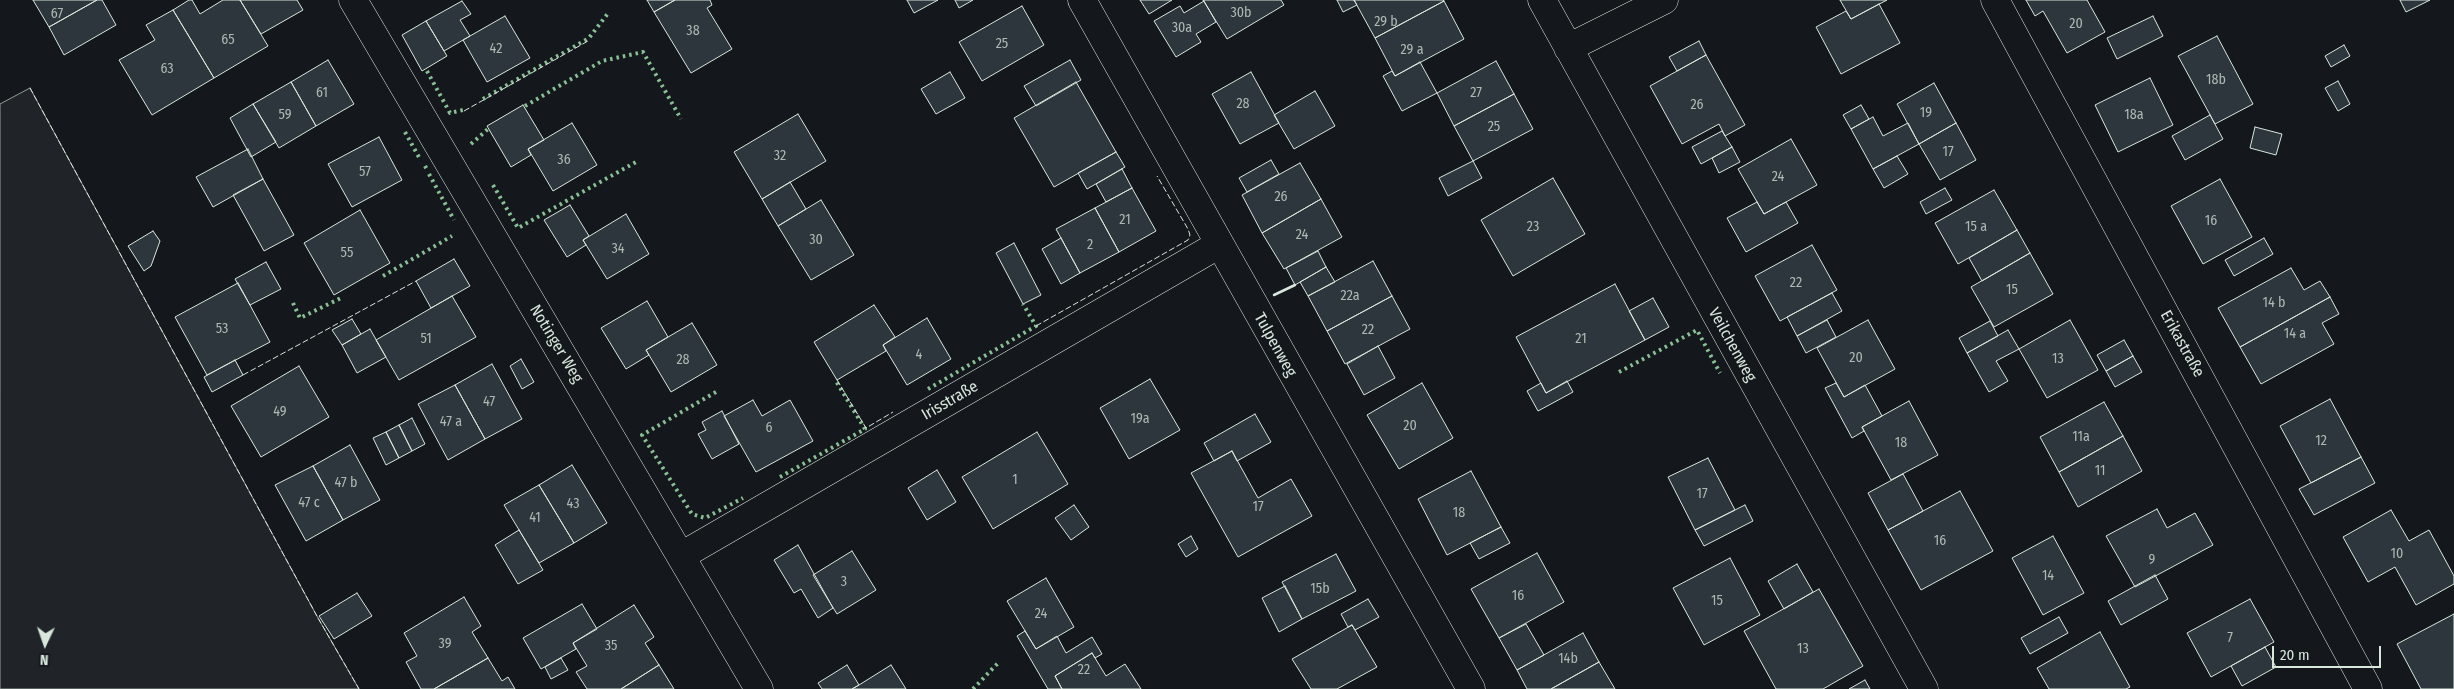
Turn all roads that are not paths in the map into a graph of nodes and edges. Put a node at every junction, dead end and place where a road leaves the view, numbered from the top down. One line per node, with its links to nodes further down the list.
1 (353, 0): 8 (street, Notinger Weg)
2 (1082, 0): 7 (street, Tulpenweg)
3 (1542, 0): 6 (street, Veilchenweg)
4 (1664, 0): 6 (street)
5 (1995, 0): 12 (street, Erikastraße)
6 (1568, 48): 11 (street, Veilchenweg)
7 (1218, 245): 8 (street, Irisstraße); 10 (street, Tulpenweg)
8 (681, 556): 9 (street, Notinger Weg)
9 (760, 689)
10 (1471, 689)
11 (1924, 689)
12 (2368, 689)

